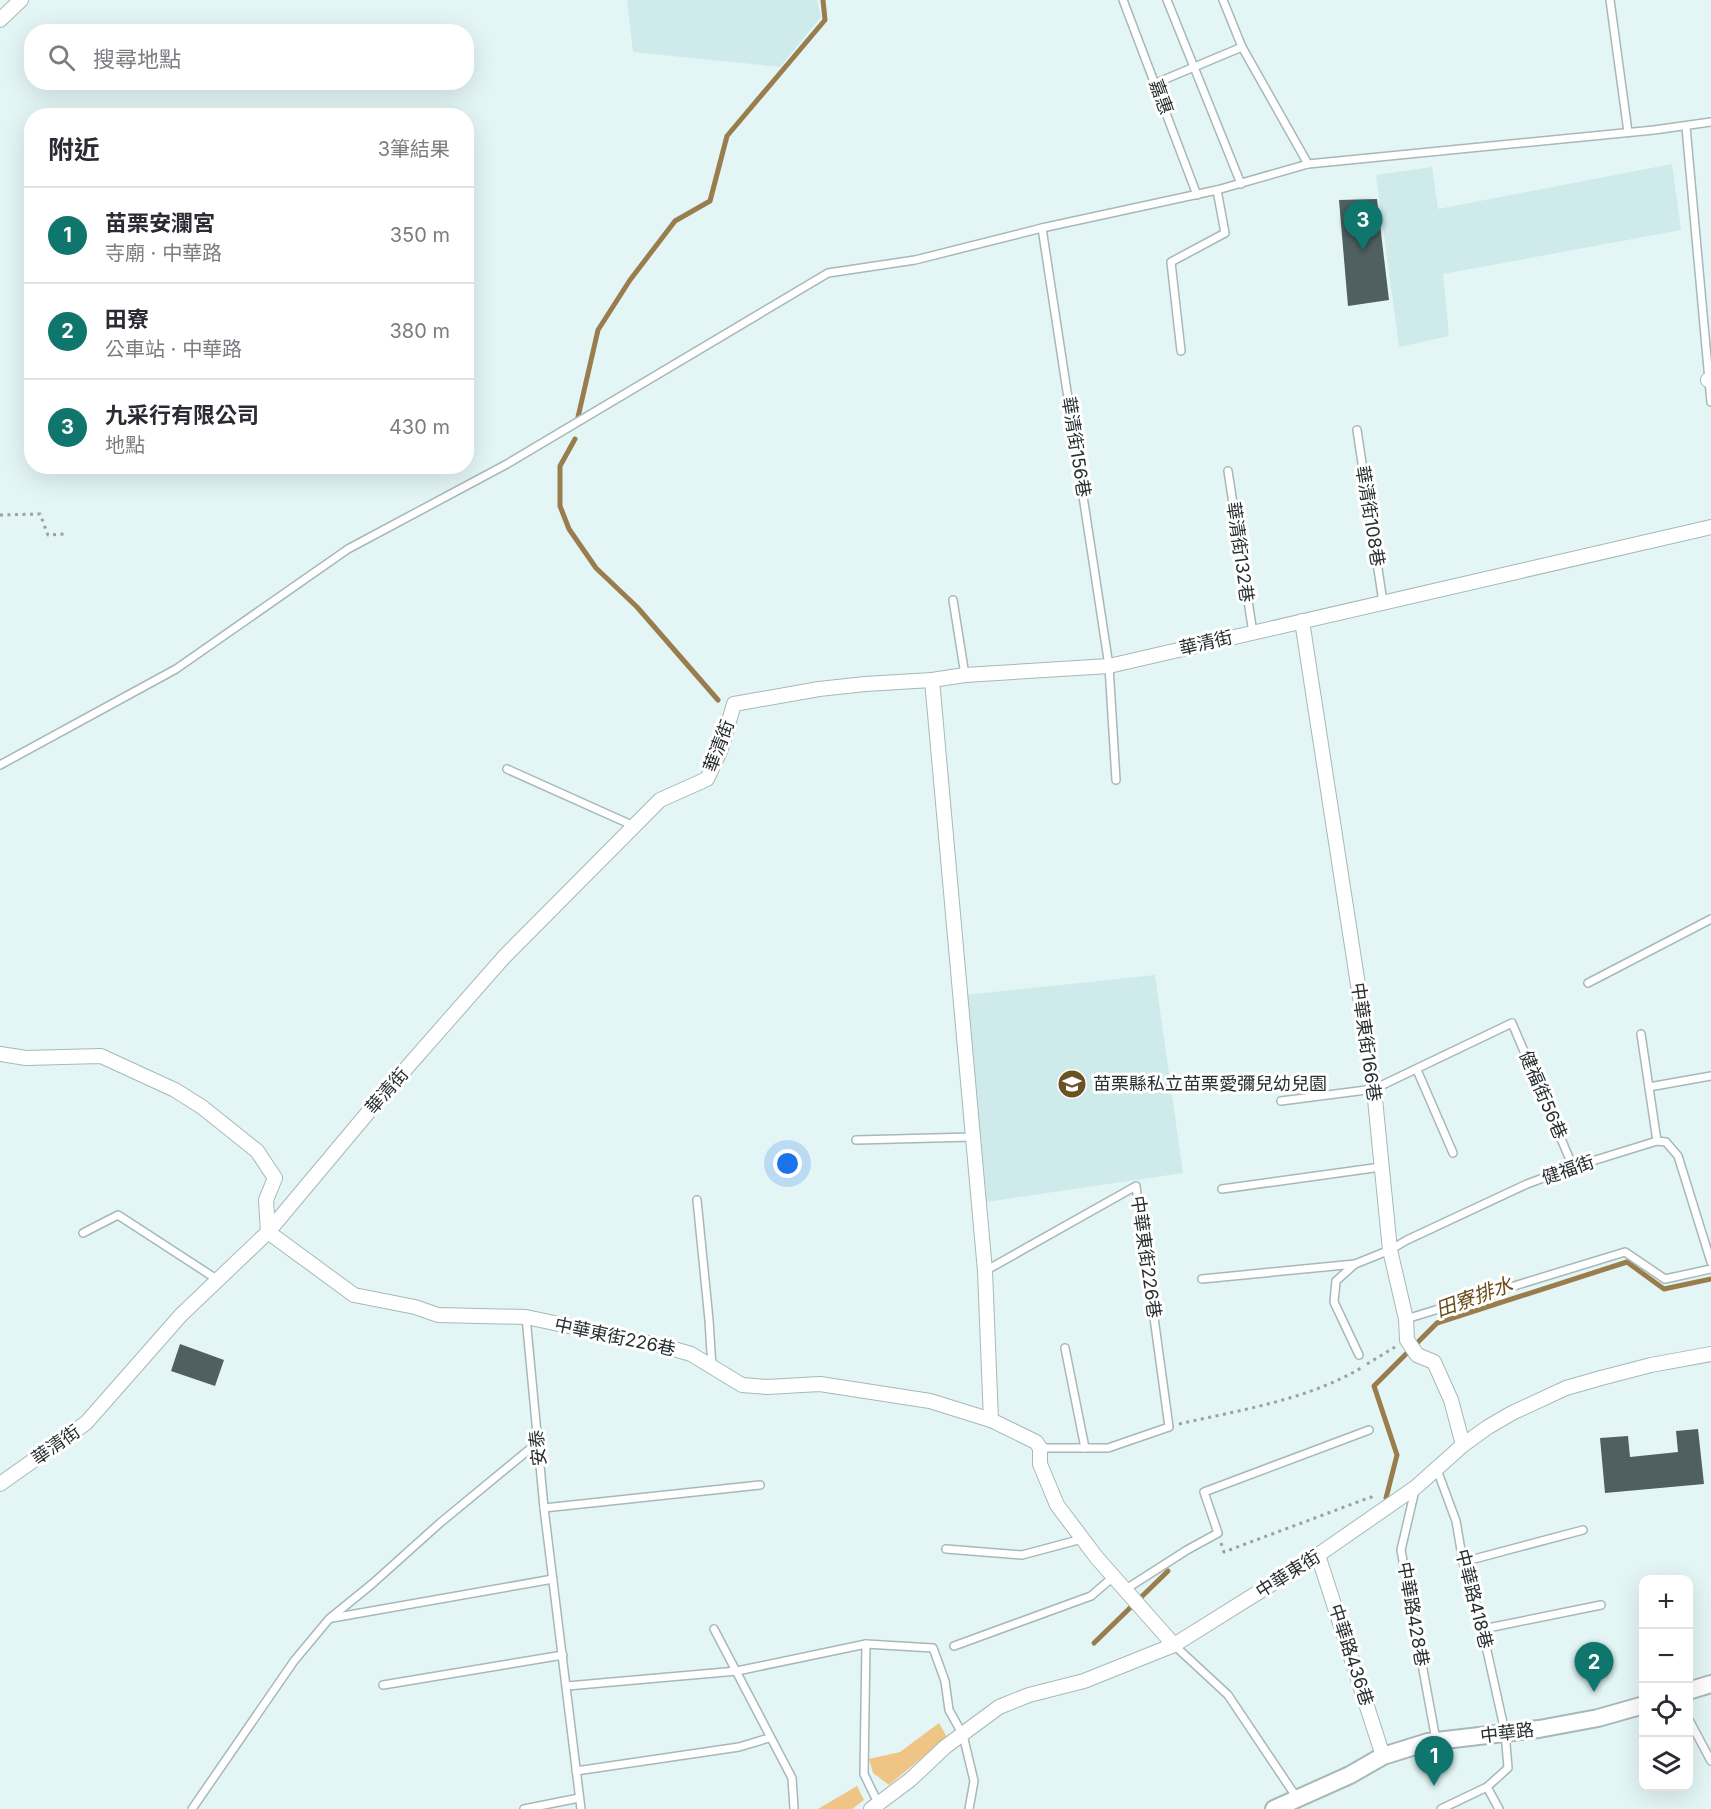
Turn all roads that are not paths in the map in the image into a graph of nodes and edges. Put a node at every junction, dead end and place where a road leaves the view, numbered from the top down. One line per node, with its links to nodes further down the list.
1 (21, 0): 6 (street)
2 (1123, 0): 9 (lane, 嘉惠)
3 (1167, 0): 8 (lane)
4 (1223, 0): 7 (lane)
5 (1610, 0): 12 (lane)
6 (0, 20)
7 (1242, 47): 8 (lane); 13 (lane)
8 (1194, 69): 9 (lane); 14 (lane)
9 (1156, 83): 16 (lane, 嘉惠)
10 (1711, 122): 11 (lane)
11 (1686, 127): 12 (lane); 19 (lane)
12 (1628, 132): 13 (lane)
13 (1308, 164): 14 (lane)
14 (1241, 184): 15 (lane)
15 (1217, 190): 16 (lane); 18 (lane)
16 (1197, 195): 17 (lane)
17 (1042, 228): 28 (lane, 華清街156巷); 31 (lane)
18 (1181, 351)
19 (1710, 380): 20 (lane)
20 (1711, 402)
21 (1357, 430): 25 (lane, 華清街108巷)
22 (1228, 471): 27 (lane, 華清街132巷)
23 (1711, 527): 25 (street, 華清街)
24 (953, 600): 29 (lane)
25 (1383, 602): 26 (street, 華清街)
26 (1302, 621): 27 (street, 華清街); 42 (street, 中華東街166巷)
27 (1252, 633): 28 (street, 華清街)
28 (1109, 666): 29 (street, 華清街); 33 (lane, 華清街156巷)
29 (965, 675): 30 (street, 華清街)
30 (932, 680): 34 (street, 華清街); 44 (street)
31 (0, 765)
32 (507, 770): 34 (lane)
33 (1116, 780)
34 (634, 826): 52 (street, 華清街)
35 (1711, 919): 36 (lane)
36 (1588, 983)
37 (1641, 1034): 41 (lane)
38 (0, 1054): 52 (street)
39 (1417, 1070): 42 (lane); 47 (lane); 49 (lane, 健福街56巷)
40 (1711, 1076): 41 (lane)
41 (1649, 1087): 46 (lane)
42 (1374, 1089): 43 (lane); 48 (street, 中華東街166巷)
43 (1281, 1101)
44 (972, 1137): 45 (lane); 58 (street)
45 (856, 1140)
46 (1657, 1141): 49 (lane, 健福街); 55 (lane)
47 (1453, 1153)
48 (1381, 1167): 50 (lane); 54 (street, 中華東街166巷)
49 (1573, 1167): 54 (lane, 健福街)
50 (1222, 1189)
51 (697, 1200): 66 (lane)
52 (267, 1232): 59 (street, 華清街); 61 (street, 中華東街226巷)
53 (83, 1233): 59 (lane)
54 (1390, 1250): 56 (lane, 健福街); 62 (street, 中華東街166巷)
55 (1711, 1262)
56 (1355, 1264): 60 (lane, 健福街); 65 (lane, 健福街)
57 (1711, 1269): 62 (lane)
58 (985, 1271): 67 (street); 72 (lane, 中華東街226巷)
59 (218, 1280): 74 (street, 華清街)
60 (1202, 1280)
61 (526, 1317): 66 (street, 中華東街226巷); 69 (lane, 安泰)
62 (1406, 1318): 70 (street, 中華東街166巷)
63 (1065, 1347): 72 (lane)
64 (1711, 1354): 70 (street, 中華東街)
65 (1359, 1355)
66 (712, 1368): 67 (street, 中華東街226巷)
67 (991, 1420): 71 (street, 中華東街226巷)
68 (1369, 1430): 85 (lane)
69 (537, 1443): 77 (lane, 安泰); 87 (lane)
70 (1462, 1445): 73 (street, 中華東街)
71 (1040, 1448): 72 (lane); 79 (street)
72 (1085, 1448)
73 (1436, 1467): 76 (street, 中華東街); 82 (lane, 中華路418巷)
74 (0, 1484)
75 (760, 1485): 77 (lane)
76 (1416, 1487): 81 (street, 中華東街); 104 (lane, 中華路428巷)
77 (544, 1508): 84 (lane, 安泰)
78 (1583, 1530): 82 (lane)
79 (1082, 1539): 80 (lane); 83 (street)
80 (946, 1549)
81 (1318, 1555): 91 (street, 中華東街); 105 (street, 中華路436巷)
82 (1463, 1562): 89 (lane, 中華路418巷)
83 (1113, 1577): 85 (street); 92 (lane)
84 (554, 1579): 87 (lane); 93 (lane, 安泰)
85 (1128, 1591): 91 (street)
86 (1600, 1605): 89 (lane)
87 (329, 1619): 113 (lane)
88 (714, 1629): 94 (lane)
89 (1483, 1629): 101 (lane, 中華路418巷)
90 (866, 1644): 94 (lane); 102 (lane); 111 (lane)
91 (1174, 1645): 102 (street, 中華東街); 110 (lane)
92 (954, 1646)
93 (563, 1656): 96 (lane); 97 (lane, 安泰)
94 (737, 1671): 97 (lane); 103 (lane)
95 (1711, 1684): 98 (street)
96 (383, 1685)
97 (567, 1686): 107 (lane, 安泰)
98 (1693, 1690)
99 (1639, 1706): 101 (street, 中華路)
100 (1693, 1726): 106 (lane)
101 (1505, 1732): 104 (street, 中華路); 108 (lane, 中華路418巷)
102 (963, 1735): 111 (street, 中華東街); 116 (lane)
103 (769, 1738): 107 (lane); 112 (lane)
104 (1436, 1740): 105 (street, 中華路)
105 (1383, 1756): 110 (street, 中華路)
106 (1711, 1761)
107 (576, 1771): 109 (lane, 安泰)
108 (1487, 1787): 118 (lane); 119 (lane)
109 (579, 1798): 114 (lane); 115 (lane, 安泰)
110 (1297, 1798): 117 (street, 中華路)
111 (874, 1806)
112 (794, 1808)
113 (192, 1809)
114 (524, 1809)
115 (581, 1809)
116 (969, 1809)
117 (1274, 1809)
118 (1441, 1809)
119 (1499, 1809)

